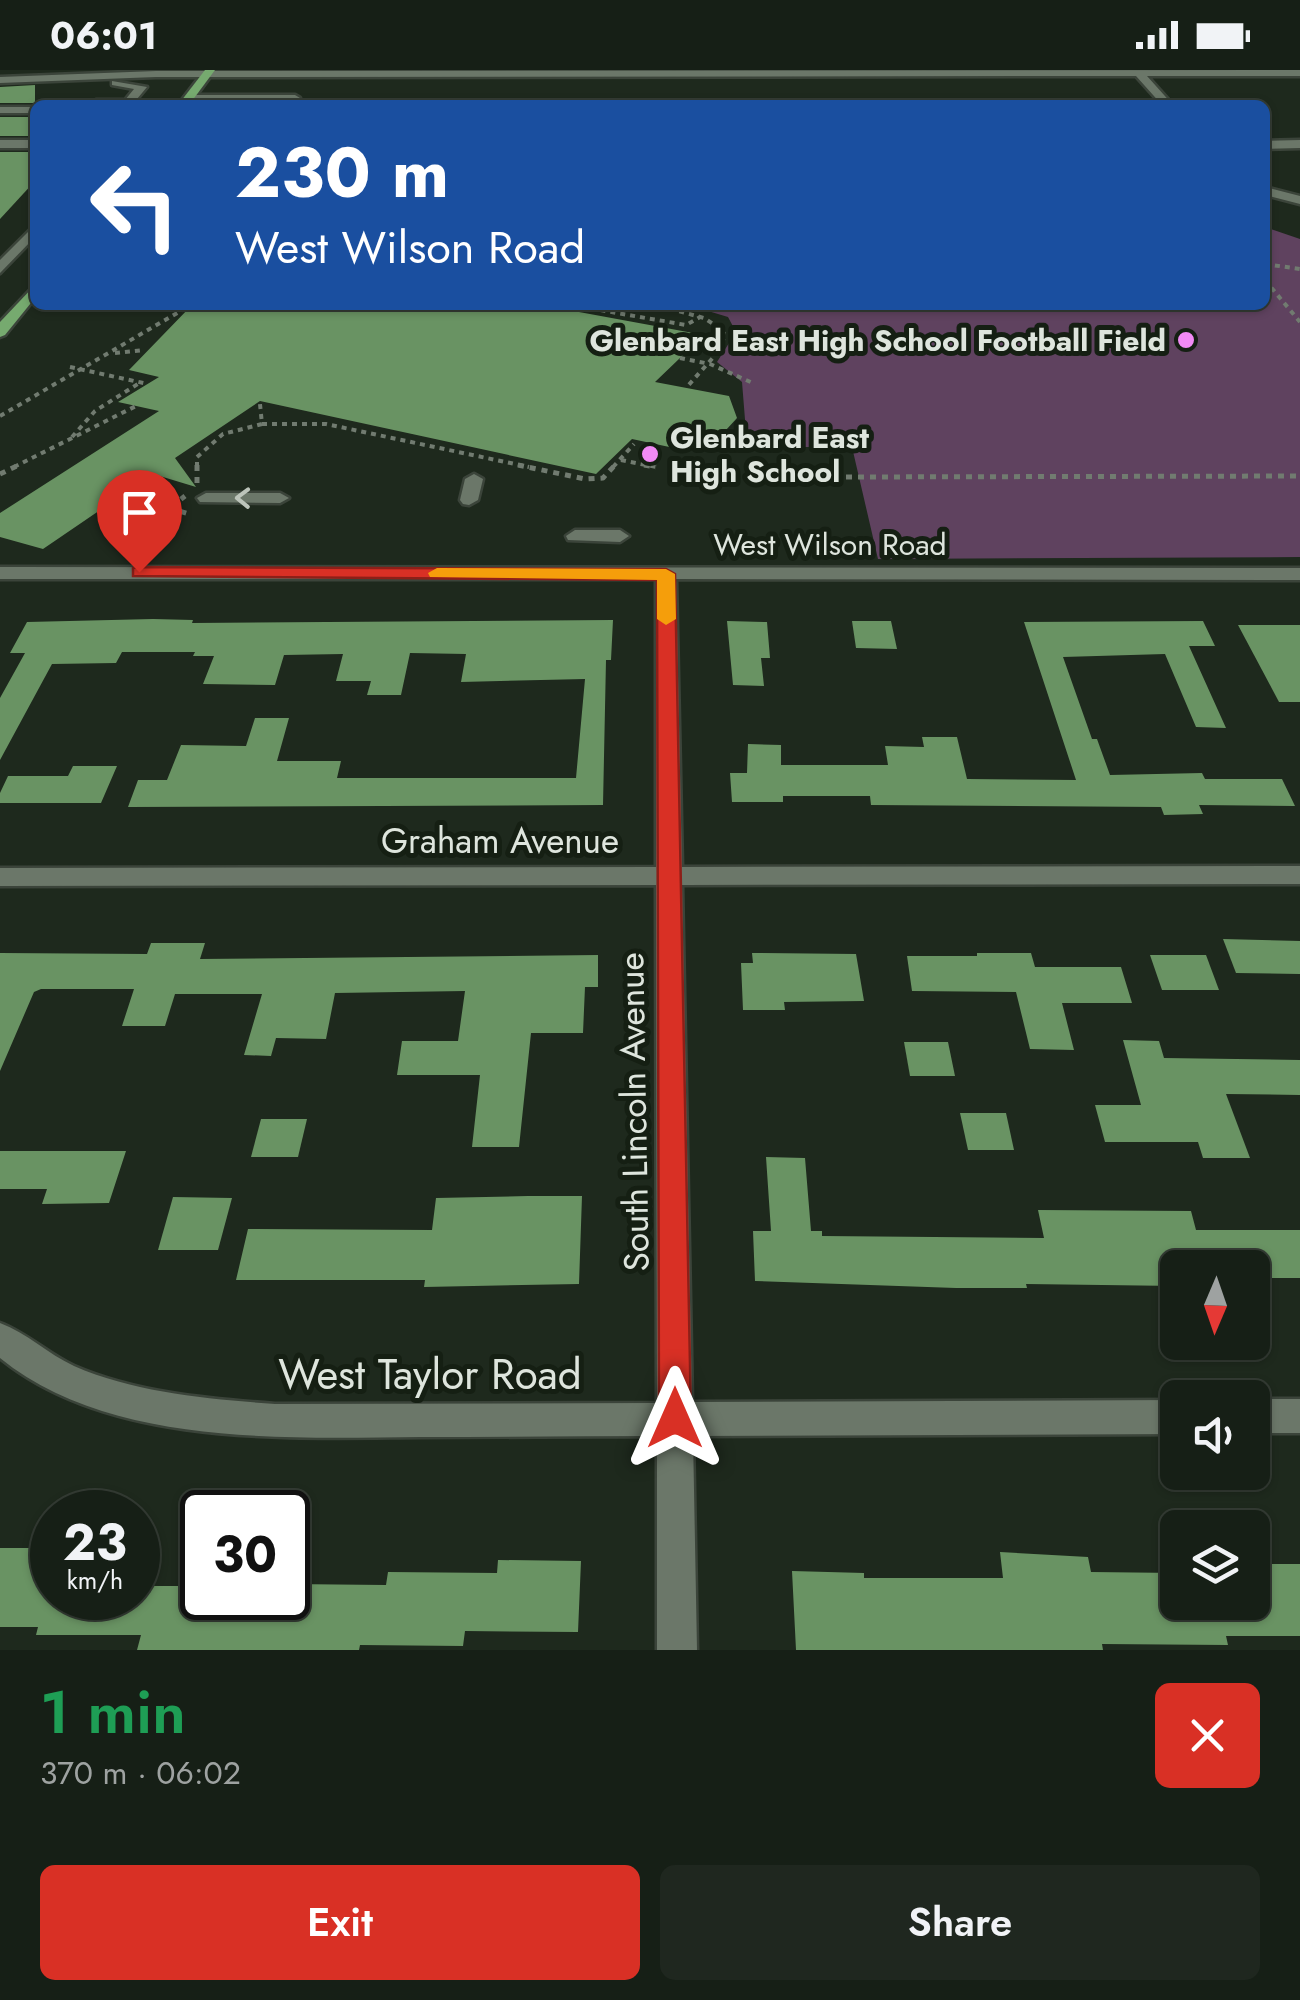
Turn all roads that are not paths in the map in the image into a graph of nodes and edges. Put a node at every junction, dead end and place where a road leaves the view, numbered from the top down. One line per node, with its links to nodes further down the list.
1 (208, 72): 2 (street); 6 (street); 7 (main road)
2 (324, 72): 3 (street)
3 (370, 72): 4 (street)
4 (1138, 72): 5 (street); 10 (street)
5 (1300, 73)
6 (0, 80)
7 (187, 100)
8 (261, 100): 9 (street)
9 (297, 100)
10 (1163, 100)
11 (0, 110): 12 (street)
12 (30, 110)
13 (0, 144): 14 (street)
14 (30, 144)
15 (1270, 144): 16 (street)
16 (1300, 144)
17 (1270, 192): 18 (street)
18 (1300, 200)
19 (30, 234): 20 (street)
20 (0, 269)
21 (30, 295): 22 (main road)
22 (0, 332)
23 (474, 479): 25 (street)
24 (280, 498): 26 (street, one-way to 26)
25 (469, 500)
26 (202, 507)
27 (576, 536): 28 (street)
28 (620, 536)
29 (0, 572): 30 (street, West Wilson Road)
30 (666, 574): 31 (street, West Wilson Road); 33 (street, South Lincoln Avenue)
31 (1300, 574)
32 (1300, 875): 33 (street, Graham Avenue)
33 (669, 876): 34 (street, Graham Avenue); 39 (street, South Lincoln Avenue)
34 (0, 877)
35 (0, 1338): 39 (street, West Taylor Road)
36 (1160, 1416): 39 (street, West Taylor Road)
37 (1270, 1416): 38 (street)
38 (1300, 1416)
39 (675, 1418): 40 (street, South Lincoln Avenue)
40 (678, 1650)

